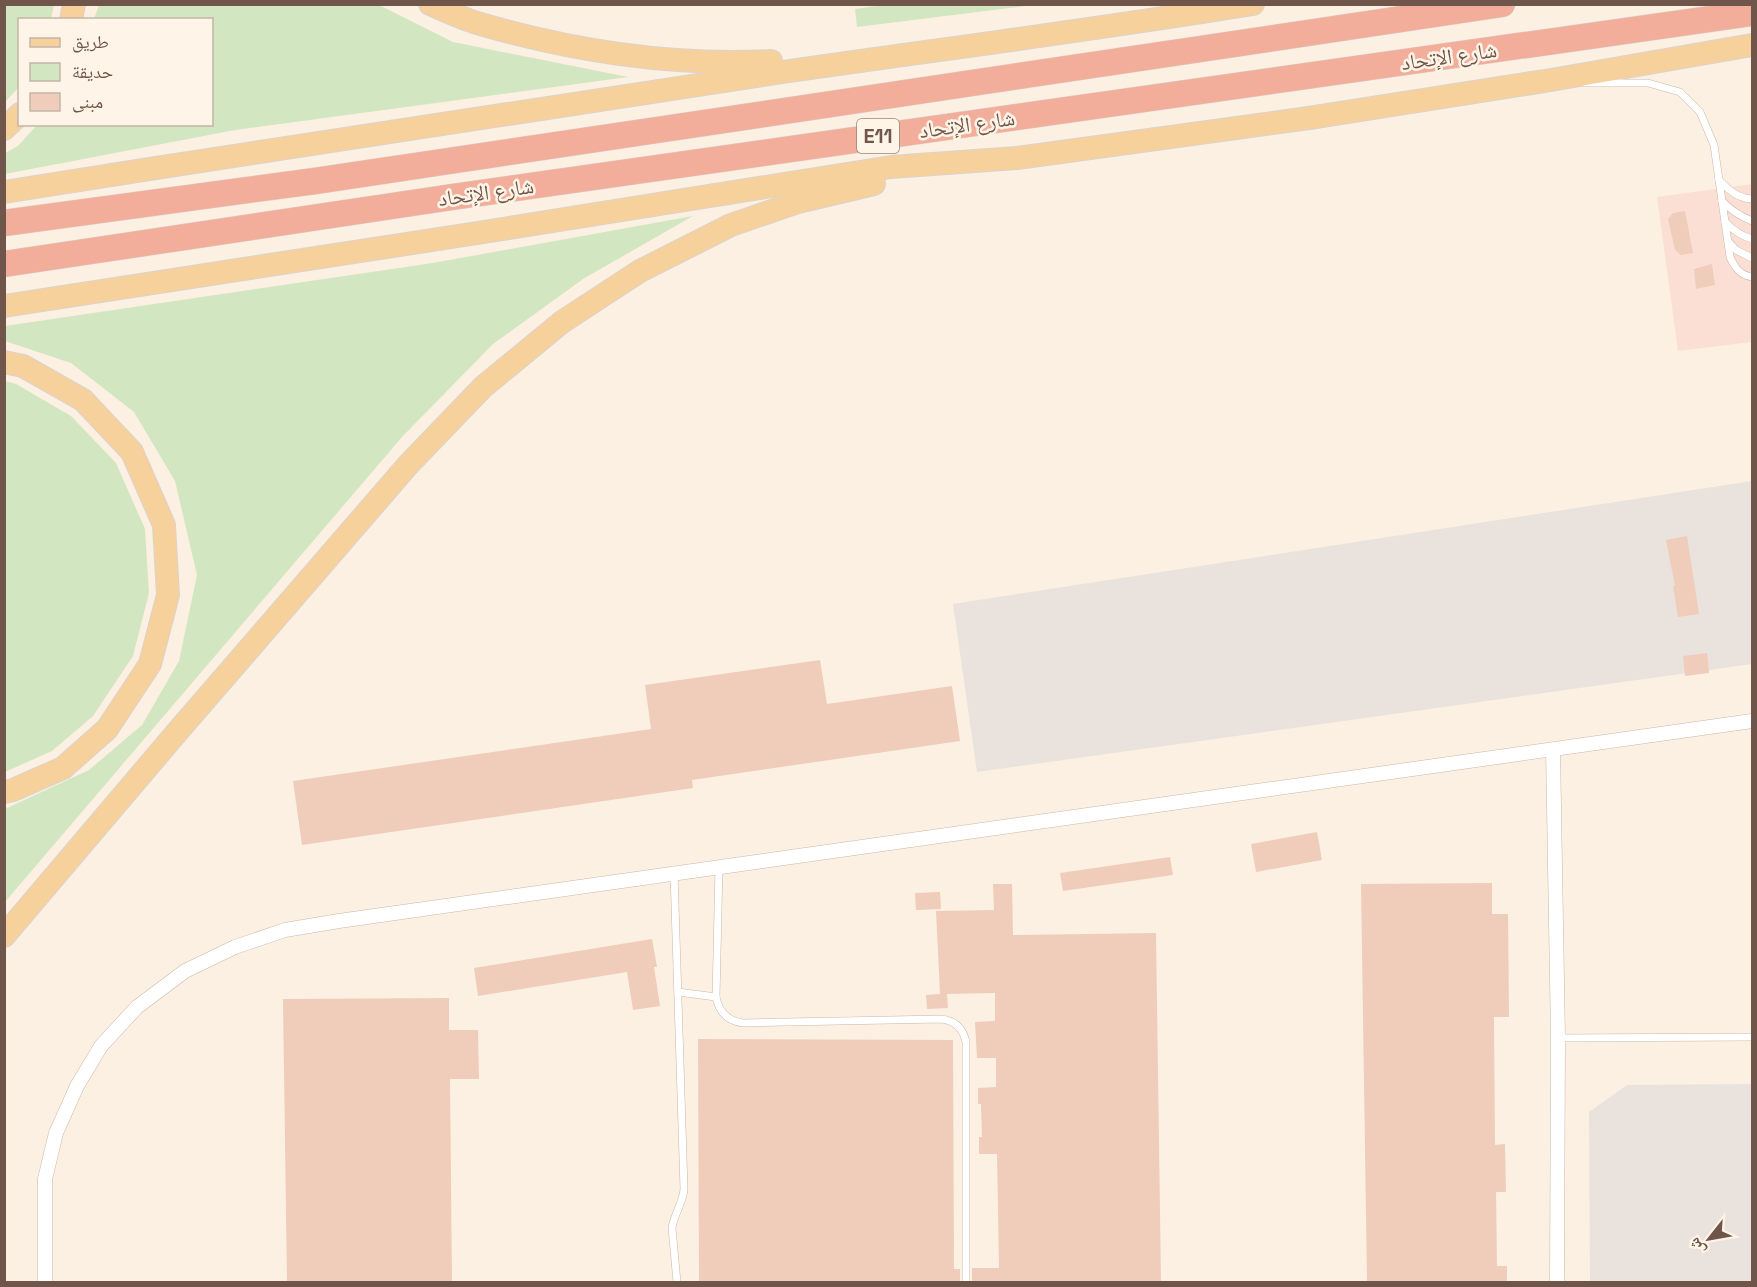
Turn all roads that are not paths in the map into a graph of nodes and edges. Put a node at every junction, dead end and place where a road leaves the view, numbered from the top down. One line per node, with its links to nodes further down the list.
1 (430, 4): 6 (main road)
2 (1253, 4): 6 (main road)
3 (1502, 4): 17 (highway, شارع الإتحاد / E11)
4 (1752, 13): 21 (highway, شارع الإتحاد / E11)
5 (1752, 45): 7 (main road)
6 (937, 50): 12 (main road)
7 (1551, 80): 10 (main road); 11 (lane)
8 (18, 116): 9 (main road)
9 (4, 129)
10 (1017, 158): 23 (main road); 30 (main road)
11 (1719, 180): 13 (lane); 14 (lane)
12 (4, 192)
13 (1752, 199)
14 (1722, 201): 15 (lane); 16 (lane)
15 (1752, 220)
16 (1725, 222): 18 (lane); 19 (lane)
17 (4, 223)
18 (1752, 239)
19 (1728, 241): 20 (lane); 22 (lane)
20 (1752, 258)
21 (4, 264)
22 (1752, 277)
23 (4, 306)
24 (4, 362): 27 (main road)
25 (1752, 720): 26 (street)
26 (1553, 750): 28 (street); 34 (street)
27 (4, 792)
28 (719, 867): 29 (street); 32 (lane)
29 (674, 873): 31 (lane); 35 (street)
30 (4, 936)
31 (678, 992): 32 (lane); 36 (lane)
32 (716, 997): 37 (lane)
33 (1752, 1037): 34 (lane)
34 (1558, 1038): 38 (street)
35 (45, 1282)
36 (677, 1282)
37 (966, 1282)
38 (1557, 1282)

